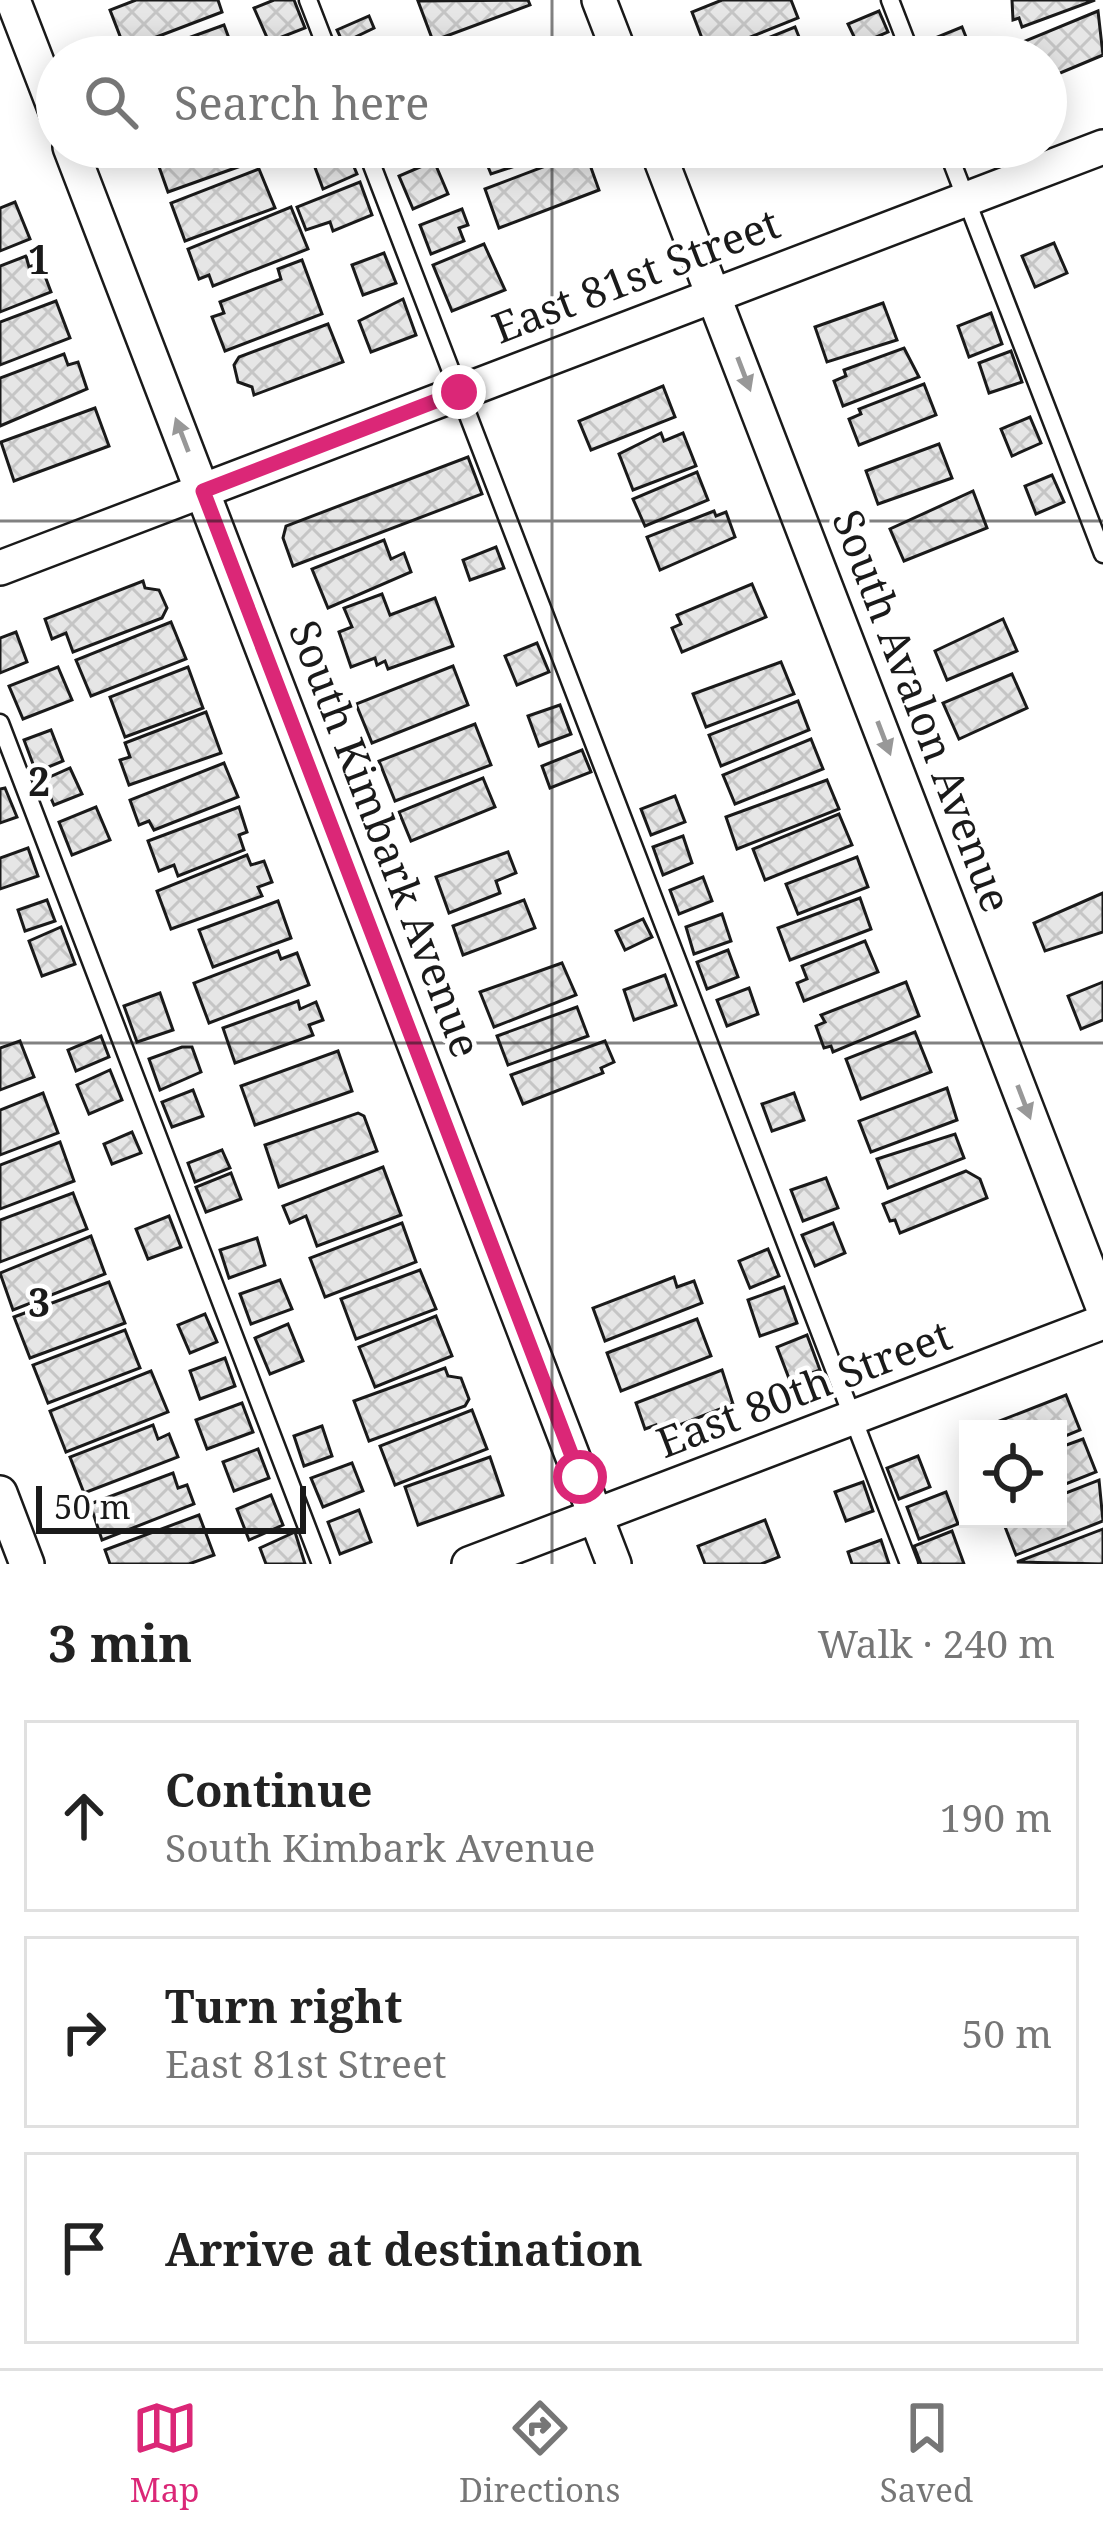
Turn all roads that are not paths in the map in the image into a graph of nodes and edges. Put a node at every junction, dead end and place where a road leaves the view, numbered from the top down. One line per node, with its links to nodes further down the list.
1 (13, 0): 8 (street)
2 (308, 0): 5 (lane)
3 (599, 0): 6 (street)
4 (890, 0): 7 (lane)
5 (322, 36)
6 (613, 36)
7 (904, 36)
8 (36, 60)
9 (1103, 147): 10 (street, East 81st Street)
10 (1067, 161)
11 (78, 168): 19 (street, South Kimbark Avenue, one-way to 11)
12 (372, 168): 18 (lane)
13 (664, 168): 17 (street, South Avalon Avenue)
14 (954, 168): 16 (lane)
15 (1048, 168): 16 (street, East 81st Street)
16 (966, 199): 17 (street, East 81st Street); 20 (lane)
17 (713, 294): 18 (street, East 81st Street); 23 (street, South Avalon Avenue, one-way to 23)
18 (459, 392): 19 (street, East 81st Street); 25 (lane)
19 (203, 491): 21 (street, East 81st Street); 27 (street, South Kimbark Avenue)
20 (1103, 554)
21 (0, 568)
22 (0, 723): 29 (lane)
23 (1103, 1307)
24 (1103, 1322): 25 (street, East 80th Street)
25 (853, 1418): 27 (street, East 80th Street); 32 (lane)
26 (0, 1492): 28 (street)
27 (595, 1516): 30 (street, East 80th Street); 31 (street, South Kimbark Avenue)
28 (27, 1564)
29 (321, 1564)
30 (469, 1564)
31 (614, 1564)
32 (909, 1564)

